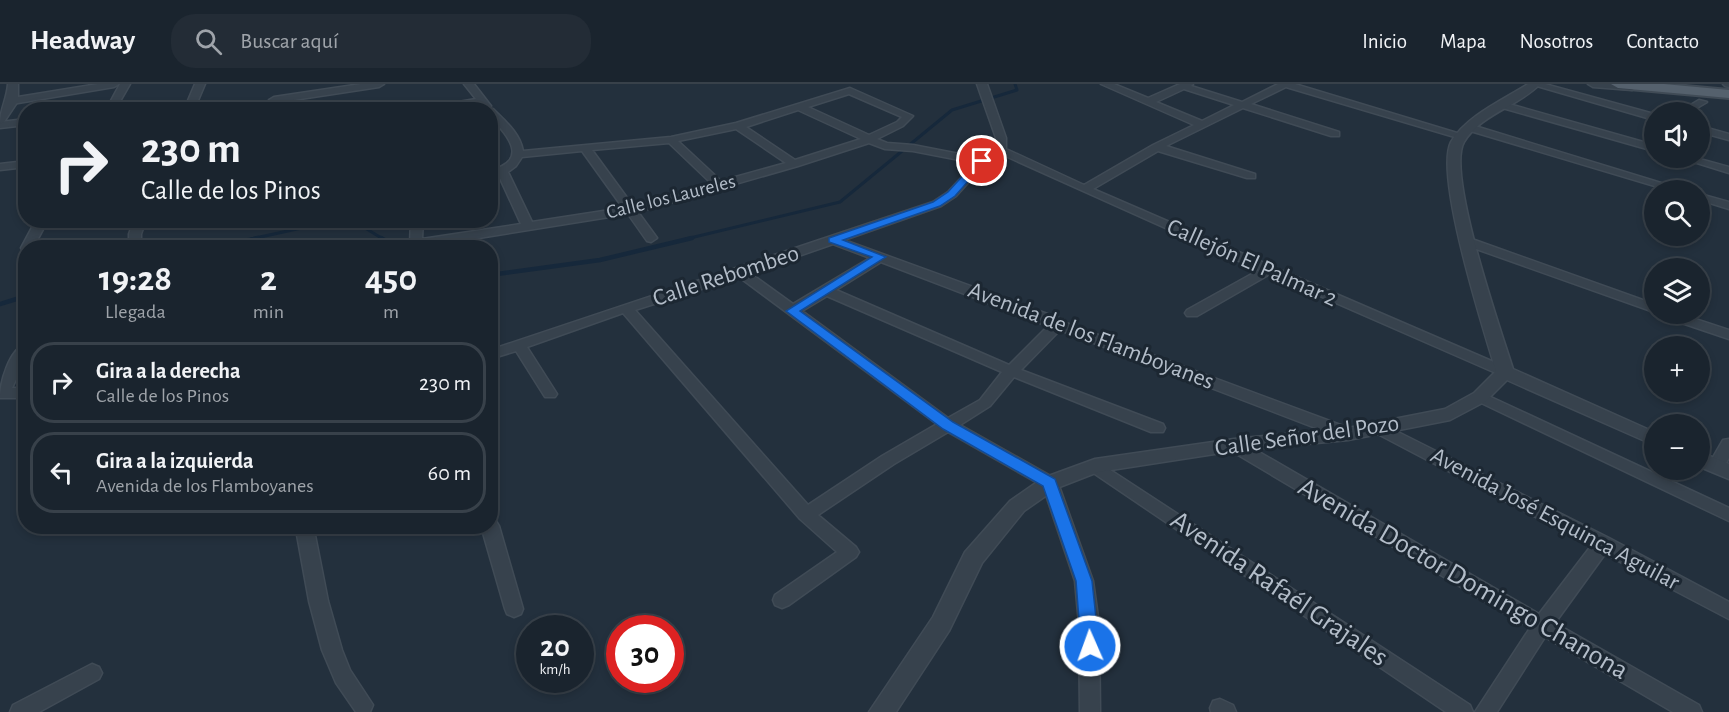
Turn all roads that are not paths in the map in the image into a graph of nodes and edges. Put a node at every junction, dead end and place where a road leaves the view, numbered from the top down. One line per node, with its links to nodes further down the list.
1 (13, 84): 17 (street)
2 (114, 84): 17 (street)
3 (125, 84): 20 (street)
4 (200, 84): 21 (street)
5 (379, 84): 18 (street)
6 (470, 84): 19 (street)
7 (982, 84): 45 (street)
8 (1106, 84): 23 (street)
9 (1285, 84): 24 (street); 36 (street)
10 (1535, 84): 25 (street); 27 (street)
11 (1593, 84): 16 (street)
12 (1618, 84): 16 (main road)
13 (1696, 84): 15 (main road)
14 (1185, 85): 23 (street); 24 (street)
15 (1729, 85)
16 (1729, 95)
17 (12, 101): 29 (street)
18 (274, 101)
19 (481, 101): 22 (street)
20 (115, 102)
21 (192, 102)
22 (474, 102)
23 (1147, 102): 33 (street)
24 (1245, 105): 33 (street); 38 (street)
25 (1502, 105): 36 (street); 42 (street)
26 (797, 106): 32 (street); 41 (street); 41 (street, Calle los Laureles)
27 (1644, 114)
28 (498, 119): 34 (street)
29 (0, 120)
30 (18, 123): 31 (street)
31 (0, 125)
32 (738, 126): 40 (street); 48 (street)
33 (1203, 126): 43 (street)
34 (506, 128): 35 (street); 46 (street)
35 (498, 129)
36 (1467, 132): 55 (street); 65 (street)
37 (1710, 132): 39 (street)
38 (1335, 134)
39 (1729, 137)
40 (671, 140): 44 (street); 56 (street)
41 (867, 140): 47 (street); 48 (street, Calle los Laureles)
42 (1644, 145)
43 (1157, 147): 54 (street); 57 (street)
44 (585, 148): 46 (street); 60 (street)
45 (1001, 150): 47 (street, Calle Rebombeo); 57 (street, Callejón El Palmar 2)
46 (519, 154): 52 (street)
47 (982, 161): 64 (street, Calle Rebombeo)
48 (794, 164): 56 (street, Calle los Laureles)
49 (18, 165): 51 (street)
50 (1710, 165): 53 (street)
51 (0, 167)
52 (502, 170): 61 (street)
53 (1729, 170)
54 (1251, 176)
55 (1644, 181)
56 (720, 186): 60 (street, Calle los Laureles)
57 (1084, 189): 67 (street, Callejón El Palmar 2)
58 (1710, 200): 59 (street)
59 (1729, 206)
60 (632, 210): 61 (street, Calle los Laureles); 62 (street)
61 (529, 228): 63 (street, Calle los Laureles)
62 (651, 238)
63 (444, 240)
64 (833, 240): 66 (street, Avenida de los Flamboyanes); 68 (street, Calle Rebombeo)
65 (1469, 242): 70 (street); 81 (street)
66 (881, 257): 69 (street); 74 (street, Avenida de los Flamboyanes)
67 (1268, 270): 73 (street); 81 (street, Callejón El Palmar 2)
68 (741, 272): 71 (street, Calle Rebombeo); 72 (street)
69 (827, 291): 72 (street); 80 (street)
70 (1644, 304)
71 (626, 308): 77 (street, Calle Rebombeo); 96 (street)
72 (792, 311): 86 (street)
73 (1192, 313)
74 (1059, 323): 80 (street); 89 (street, Avenida de los Flamboyanes)
75 (1698, 324): 76 (street)
76 (1729, 335)
77 (520, 346): 78 (street, Calle Rebombeo); 84 (street)
78 (498, 353)
79 (18, 359): 82 (street)
80 (1011, 371): 86 (street); 87 (street)
81 (1505, 372): 85 (street, Calle Señor del Pozo); 90 (street)
82 (2, 392): 83 (street)
83 (18, 393)
84 (550, 394)
85 (1480, 397): 88 (street, Calle Señor del Pozo); 97 (street)
86 (948, 425): 95 (street); 96 (street)
87 (1157, 428)
88 (1380, 428): 89 (street, Calle Señor del Pozo); 100 (street, Avenida José Esquinca Aguilar)
89 (1348, 434): 92 (street, Calle Señor del Pozo)
90 (1644, 435)
91 (1729, 444): 94 (street)
92 (1234, 445): 93 (street, Calle Señor del Pozo); 104 (street, Avenida Doctor Domingo Chanona)
93 (1095, 465): 95 (street, Calle Señor del Pozo); 110 (street, Avenida Rafaél Grajales)
94 (1715, 465)
95 (1050, 483): 108 (street, Calle Señor del Pozo); 109 (street)
96 (806, 515): 101 (street)
97 (1729, 515)
98 (306, 534): 106 (street)
99 (492, 534): 102 (street)
100 (1603, 543): 103 (street, Avenida José Esquinca Aguilar); 104 (street)
101 (782, 600)
102 (514, 609)
103 (1729, 611)
104 (1543, 624): 111 (street); 112 (street, Avenida Doctor Domingo Chanona)
105 (92, 673): 107 (street)
106 (363, 705)
107 (21, 712)
108 (882, 712)
109 (1090, 712)
110 (1463, 712)
111 (1485, 712)
112 (1692, 712)

